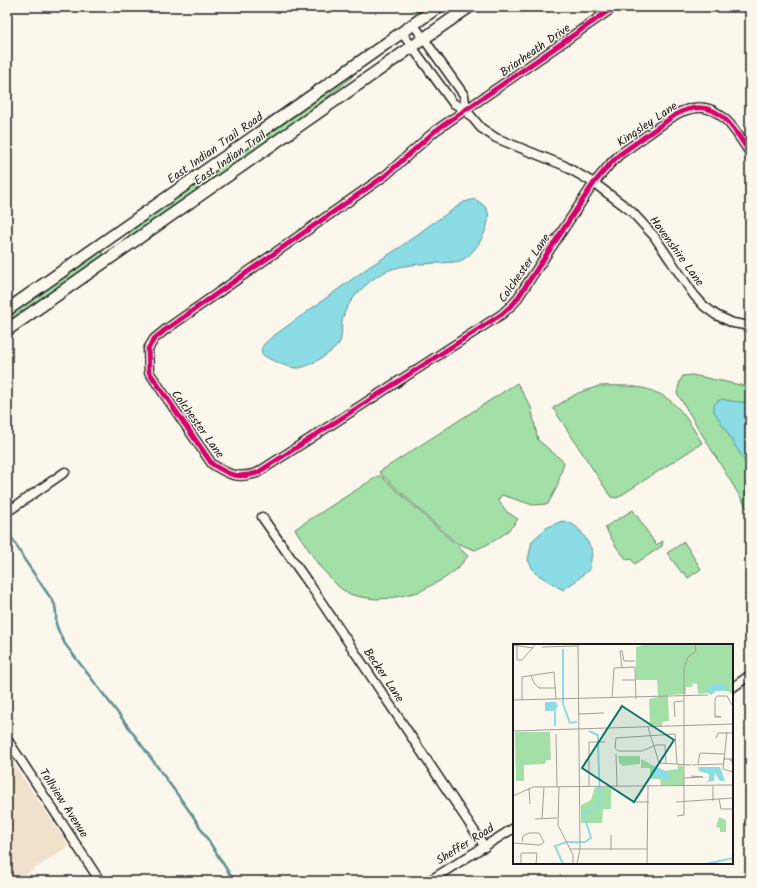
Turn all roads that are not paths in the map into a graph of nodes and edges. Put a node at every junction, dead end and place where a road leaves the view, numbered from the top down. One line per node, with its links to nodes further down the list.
1 (438, 7): 4 (main road, East Indian Trail Road)
2 (469, 7): 6 (main road, East Indian Trail)
3 (614, 7): 8 (street, Briarheath Drive)
4 (414, 25): 5 (main road, East Indian Trail Road); 6 (street, Havenshire Lane)
5 (402, 32): 7 (street, Havenshire Lane); 11 (main road, East Indian Trail Road)
6 (424, 38): 7 (main road, East Indian Trail); 8 (street, Havenshire Lane)
7 (413, 46): 8 (street, Havenshire Lane); 12 (main road, East Indian Trail)
8 (466, 110): 10 (street, Havenshire Lane); 10 (street, Colchester Lane)
9 (750, 153): 10 (street, Kingsley Lane)
10 (594, 184): 14 (street, Havenshire Lane)
11 (110, 238): 12 (main road); 13 (main road, East Indian Trail Road)
12 (120, 251): 15 (main road, East Indian Trail)
13 (7, 310)
14 (750, 326)
15 (7, 330)
16 (65, 472): 17 (street)
17 (7, 512)
18 (262, 517): 23 (street, Becker Lane)
19 (750, 675): 20 (street)
20 (733, 687)
21 (7, 738): 24 (street, Tollview Avenue)
22 (513, 829): 23 (street, Sheffer Road)
23 (485, 846): 25 (street, Sheffer Road)
24 (100, 881)
25 (429, 881)

